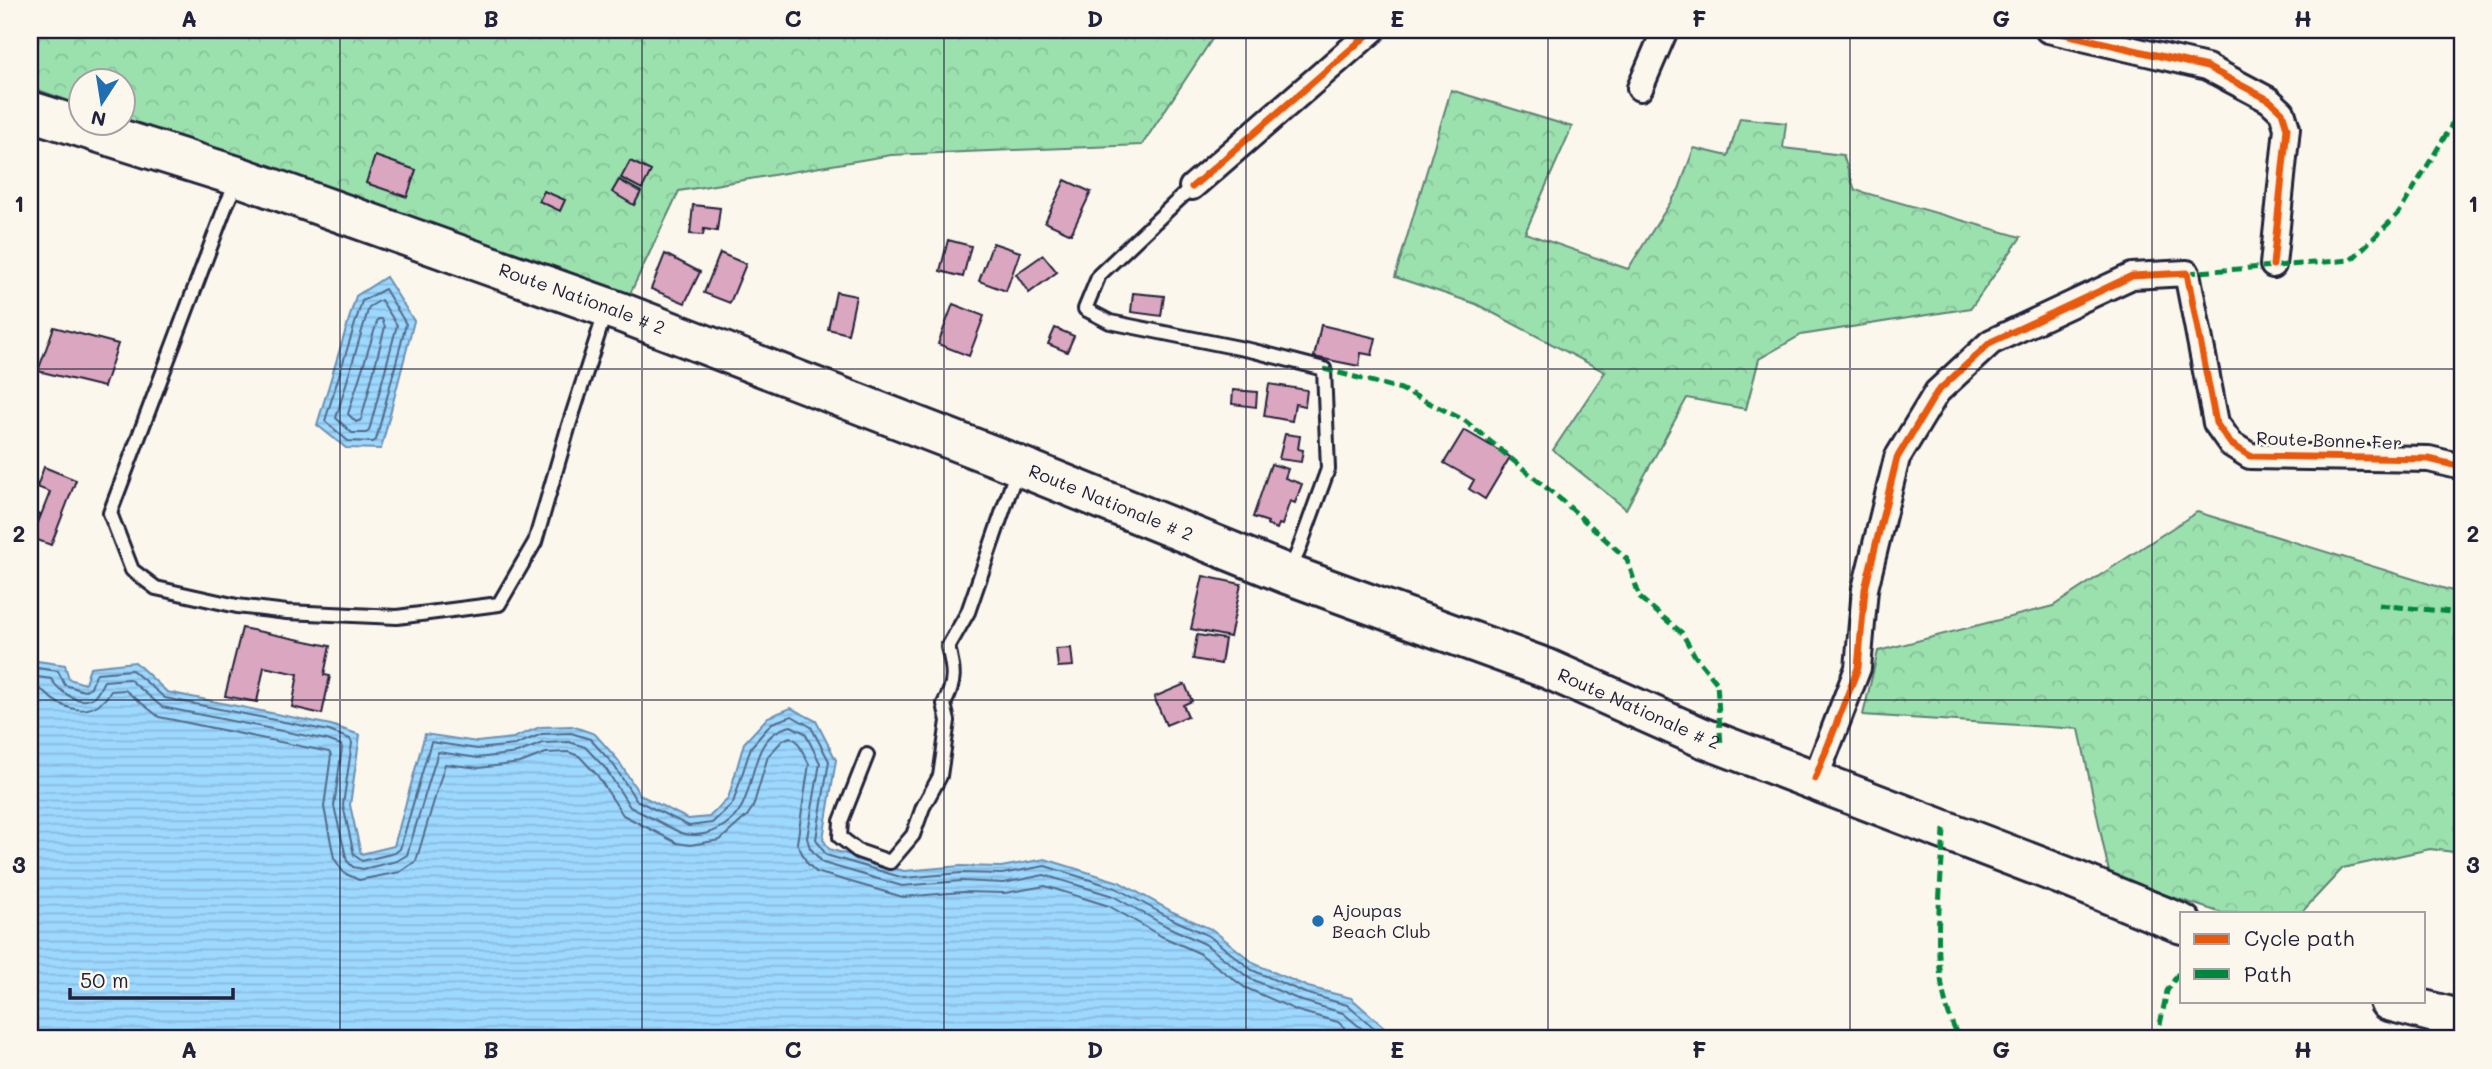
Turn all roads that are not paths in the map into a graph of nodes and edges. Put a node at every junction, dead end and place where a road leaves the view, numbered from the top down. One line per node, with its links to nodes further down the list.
1 (1373, 30): 7 (street)
2 (1665, 30): 4 (street)
3 (2048, 30): 8 (street)
4 (1640, 88)
5 (30, 111): 6 (main road, Route Nationale # 2)
6 (240, 177): 9 (main road, Route Nationale # 2); 9 (lane)
7 (1192, 187): 12 (lane)
8 (2273, 265)
9 (607, 307): 10 (main road, Route Nationale # 2)
10 (1018, 466): 12 (main road, Route Nationale # 2); 13 (lane)
11 (2462, 467): 14 (street, Route Bonne Fer)
12 (1287, 574): 14 (main road, Route Nationale # 2)
13 (867, 755)
14 (1815, 779): 15 (main road, Route Nationale # 2)
15 (2180, 923)
16 (2393, 1002): 17 (main road)
17 (2462, 1020)

